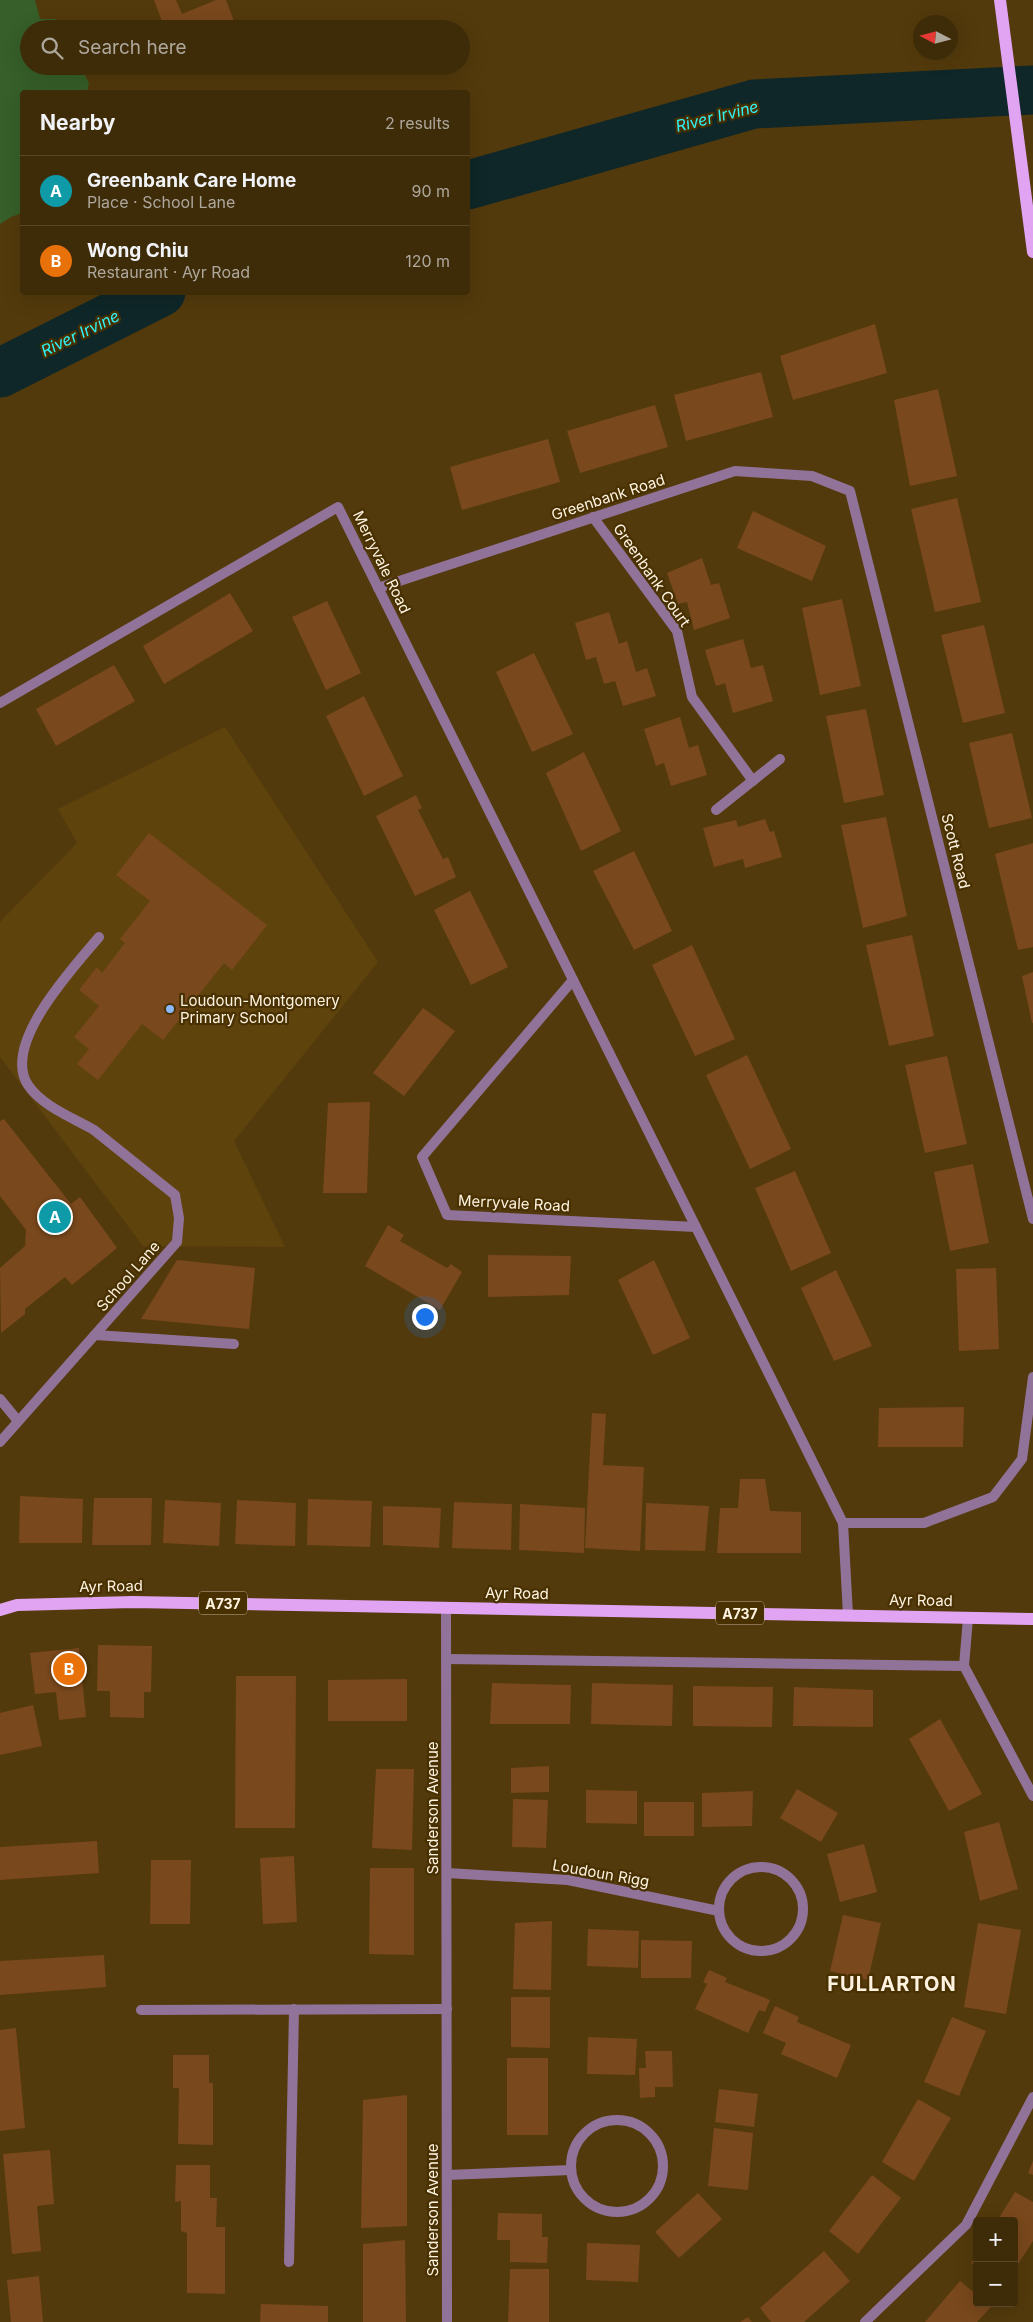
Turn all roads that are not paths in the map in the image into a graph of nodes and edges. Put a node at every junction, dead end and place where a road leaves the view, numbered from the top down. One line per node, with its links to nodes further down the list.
1 (1000, 0): 2 (main road)
2 (1033, 252)
3 (850, 491): 4 (street, Greenbank Road); 12 (street, Scott Road)
4 (594, 517): 5 (street, Greenbank Road); 8 (street, Greenbank Court)
5 (378, 588): 6 (street, Merryvale Road); 11 (street, Merryvale Road)
6 (0, 703)
7 (780, 758): 8 (street)
8 (753, 781): 9 (street)
9 (716, 810)
10 (99, 937): 14 (street, School Lane)
11 (573, 980): 13 (street, Merryvale Road); 13 (street, Merryvale Road)
12 (1033, 1219)
13 (696, 1227): 20 (street, Merryvale Road)
14 (95, 1335): 15 (street); 18 (street, School Lane)
15 (234, 1344)
16 (1033, 1378): 20 (street)
17 (0, 1399): 18 (street)
18 (18, 1421): 19 (street, School Lane)
19 (0, 1442)
20 (844, 1523): 23 (street, Merryvale Road)
21 (446, 1608): 22 (main road, Ayr Road / A737); 23 (main road, Ayr Road / A737); 26 (street, Sanderson Avenue)
22 (0, 1610)
23 (848, 1615): 24 (main road, Ayr Road / A737)
24 (968, 1618): 25 (main road, Ayr Road / A737); 27 (street)
25 (1033, 1619)
26 (446, 1659): 27 (street); 29 (street, Sanderson Avenue)
27 (964, 1666): 28 (street)
28 (1033, 1796)
29 (447, 1873): 30 (street, Loudoun Rigg); 31 (street, Sanderson Avenue)
30 (719, 1911): 30 (street)
31 (447, 2008): 33 (street); 36 (street, Sanderson Avenue)
32 (141, 2010): 33 (street)
33 (294, 2010): 37 (street)
34 (1033, 2097): 39 (street)
35 (571, 2170): 35 (street); 36 (street)
36 (447, 2175): 38 (street, Sanderson Avenue)
37 (289, 2262)
38 (447, 2322)
39 (866, 2322)

